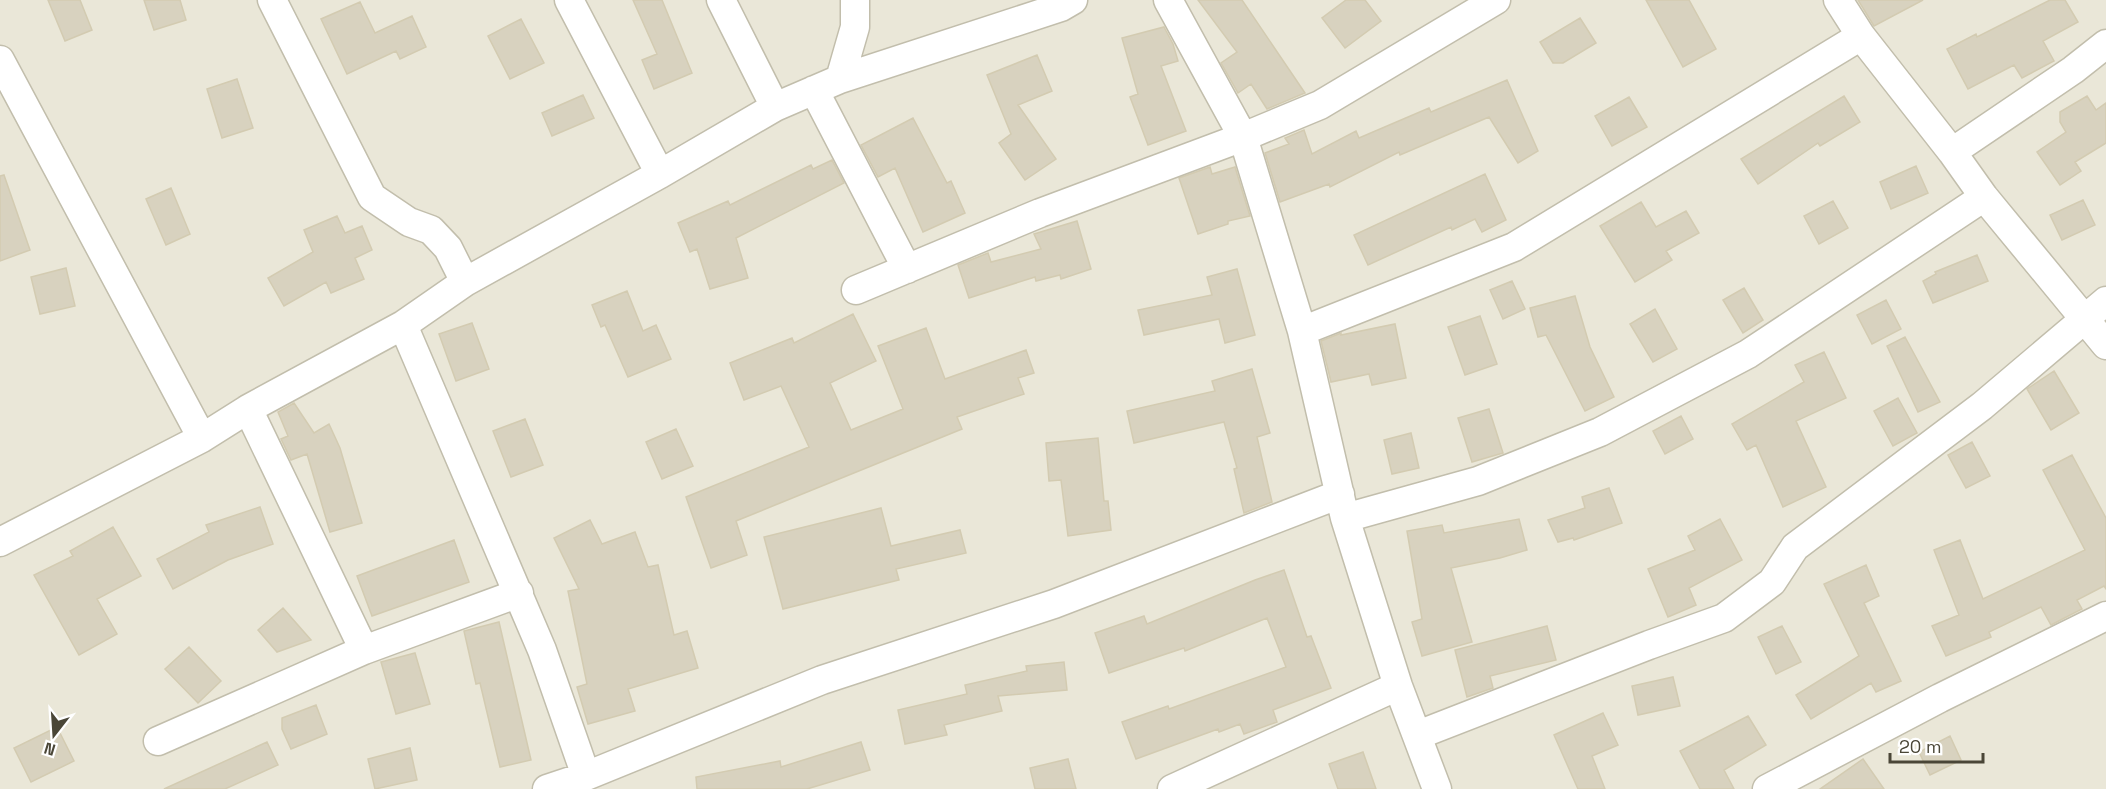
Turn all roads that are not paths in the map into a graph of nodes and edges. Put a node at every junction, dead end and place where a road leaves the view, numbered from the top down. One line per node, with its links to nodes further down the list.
1 (272, 0): 20 (street)
2 (569, 0): 17 (street)
3 (721, 0): 14 (street)
4 (855, 0): 12 (street)
5 (1168, 0): 15 (street)
6 (1496, 0): 15 (street)
7 (1838, 0): 9 (street)
8 (1064, 2): 12 (street)
9 (1861, 36): 16 (street); 25 (street)
10 (2106, 44): 16 (street)
11 (0, 60): 28 (street)
12 (840, 79): 13 (street)
13 (814, 90): 14 (street); 19 (street)
14 (775, 107): 17 (street)
15 (1243, 137): 19 (street); 25 (street)
16 (1952, 152): 18 (street)
17 (660, 174): 20 (street)
18 (1984, 197): 23 (street); 29 (street)
19 (907, 269): 21 (street)
20 (465, 282): 24 (street)
21 (856, 291)
22 (2106, 301): 23 (street)
23 (2084, 318): 26 (street); 35 (street)
24 (403, 325): 27 (street); 31 (street)
25 (1302, 331): 29 (street)
26 (2106, 345)
27 (248, 409): 28 (street); 33 (street)
28 (202, 438): 30 (street)
29 (1342, 506): 34 (street); 37 (street)
30 (0, 542)
31 (519, 593): 33 (street); 37 (street)
32 (2106, 616): 41 (street)
33 (364, 650): 36 (street)
34 (1398, 686): 35 (street); 39 (street)
35 (1418, 735): 40 (street)
36 (158, 741)
37 (586, 776): 38 (street)
38 (547, 789)
39 (1172, 789)
40 (1437, 789)
41 (1767, 789)

